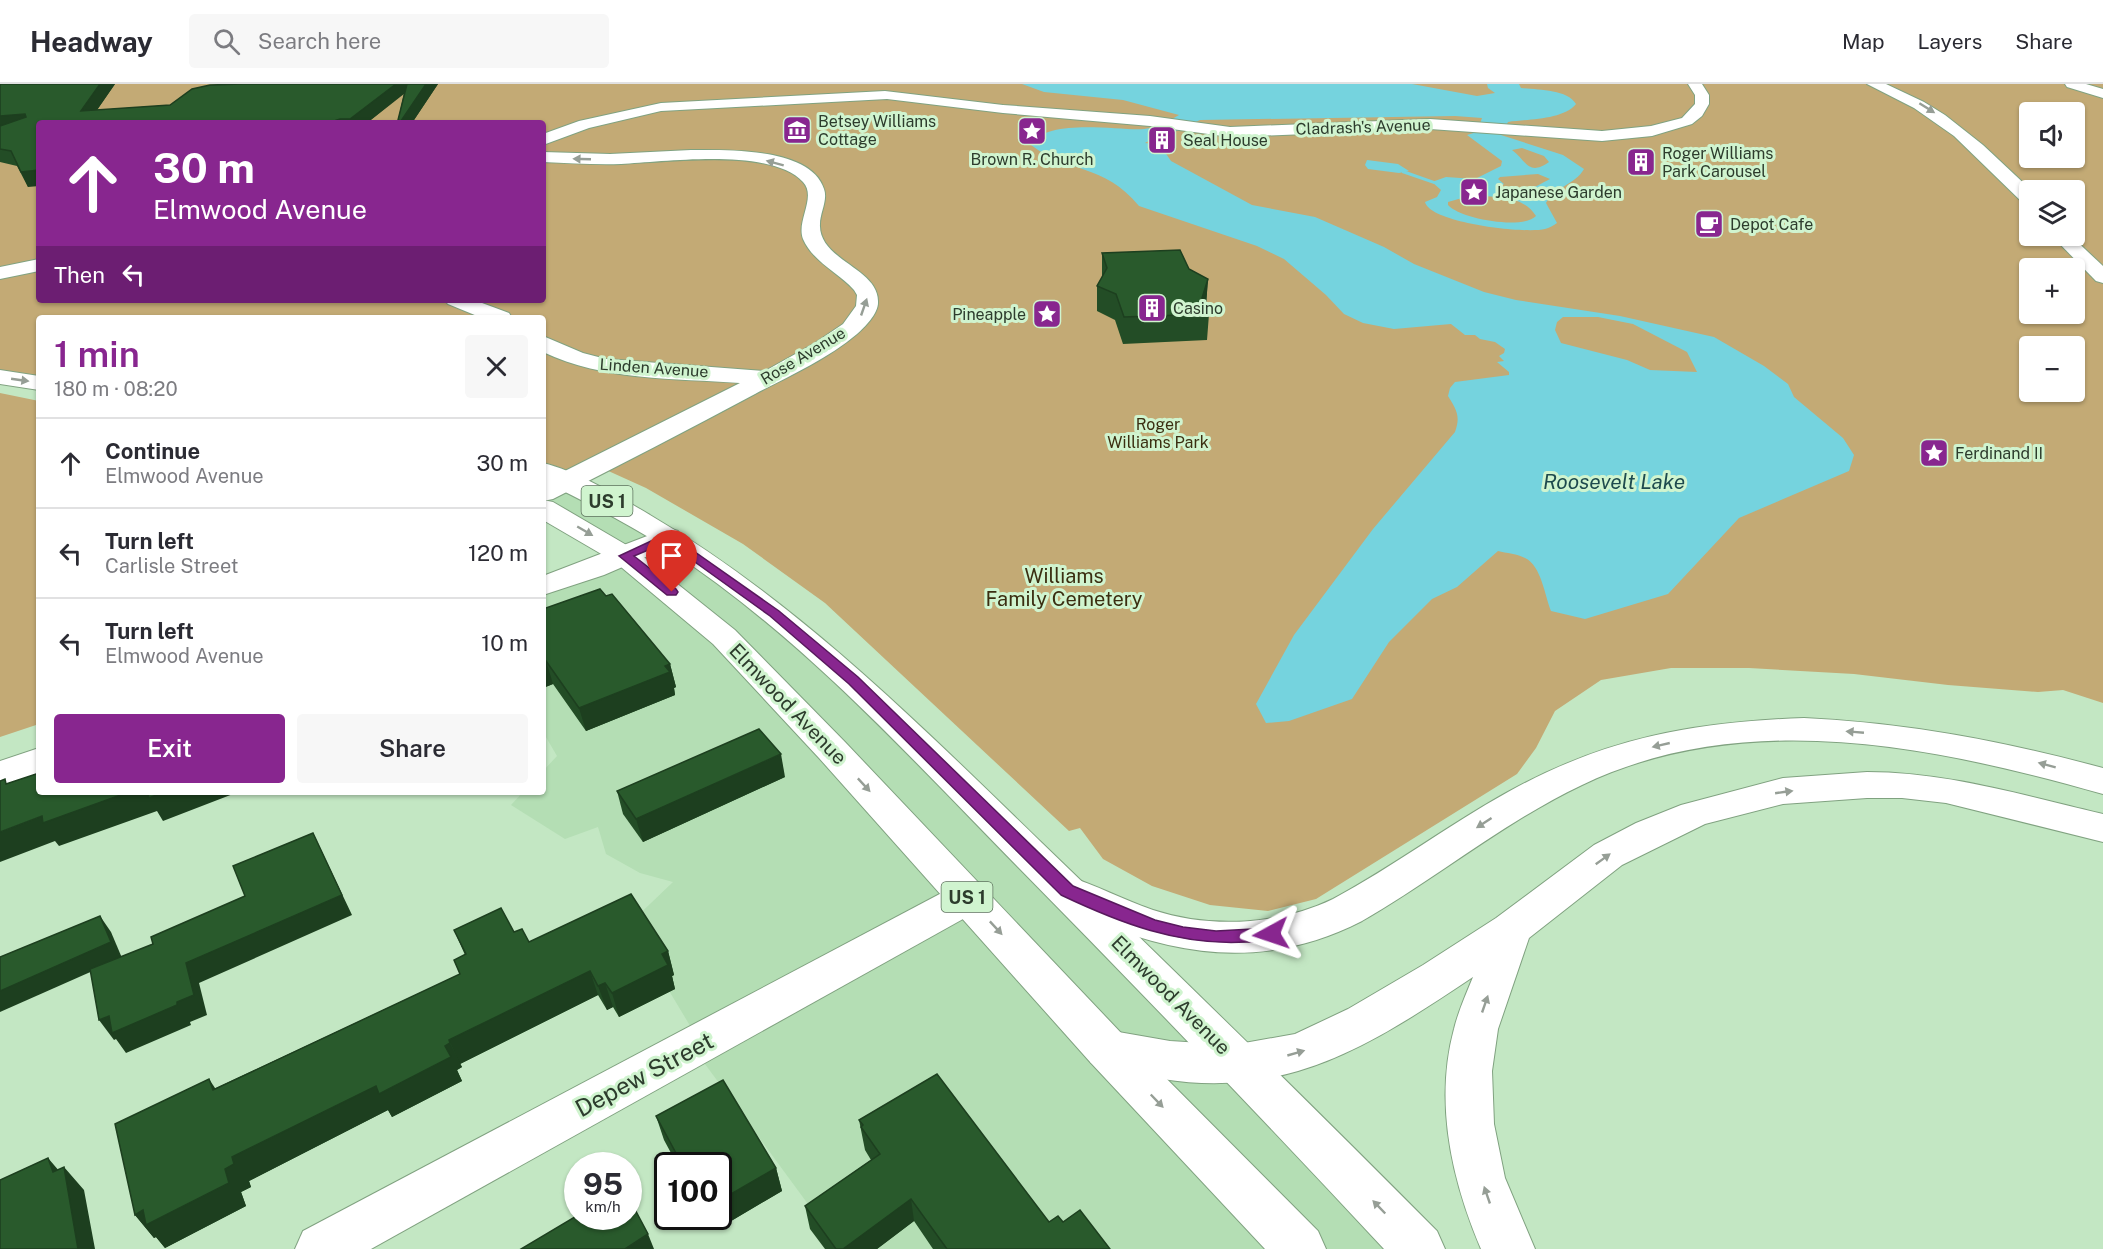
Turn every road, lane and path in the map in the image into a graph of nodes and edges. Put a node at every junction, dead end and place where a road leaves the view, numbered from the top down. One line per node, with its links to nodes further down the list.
1 (914, 84): 7 (main road); 8 (main road, Cladrash's Avenue)
2 (1695, 84): 8 (main road, Cladrash's Avenue)
3 (1874, 84): 12 (main road, one-way to 12)
4 (2072, 84): 6 (main road)
5 (857, 85): 7 (main road); 9 (main road)
6 (2103, 94)
7 (887, 95): 8 (main road, Cladrash's Avenue); 9 (main road)
8 (958, 102)
9 (770, 103): 10 (main road)
10 (546, 139)
11 (546, 157): 21 (main road, Rose Avenue, one-way to 11)
12 (2019, 189)
13 (2071, 246): 16 (main road)
14 (36, 266): 15 (main road)
15 (0, 273)
16 (2103, 277)
17 (463, 303): 18 (main road)
18 (493, 315)
19 (546, 344): 21 (main road, Linden Avenue)
20 (0, 377): 22 (main road, one-way to 22)
21 (769, 378): 23 (main road, Rose Avenue)
22 (36, 383)
23 (551, 482): 25 (main road, Elmwood Avenue / US 1)
24 (546, 510): 26 (main road, Elmwood Avenue / US 1, one-way to 26)
25 (668, 537): 26 (main road); 32 (main road, Elmwood Avenue / US 1)
26 (625, 556): 27 (main road); 33 (main road, Elmwood Avenue / US 1, one-way to 33)
27 (546, 585)
28 (36, 761): 29 (main road)
29 (0, 774)
30 (2103, 781): 32 (main road, one-way to 32)
31 (2103, 828): 34 (main road, one-way to 31)
32 (1067, 891): 36 (main road, Elmwood Avenue / US 1)
33 (968, 898): 35 (main road, Elmwood Avenue / US 1, one-way to 35); 37 (main road, Depew Street)
34 (1511, 929): 36 (main road, one-way to 34); 40 (main road, one-way to 34)
35 (1107, 1049): 36 (main road); 38 (main road, Elmwood Avenue / US 1, one-way to 38)
36 (1238, 1063): 39 (main road, Elmwood Avenue / US 1, one-way to 36)
37 (321, 1249)
38 (1300, 1249)
39 (1419, 1249)
40 (1509, 1249)

